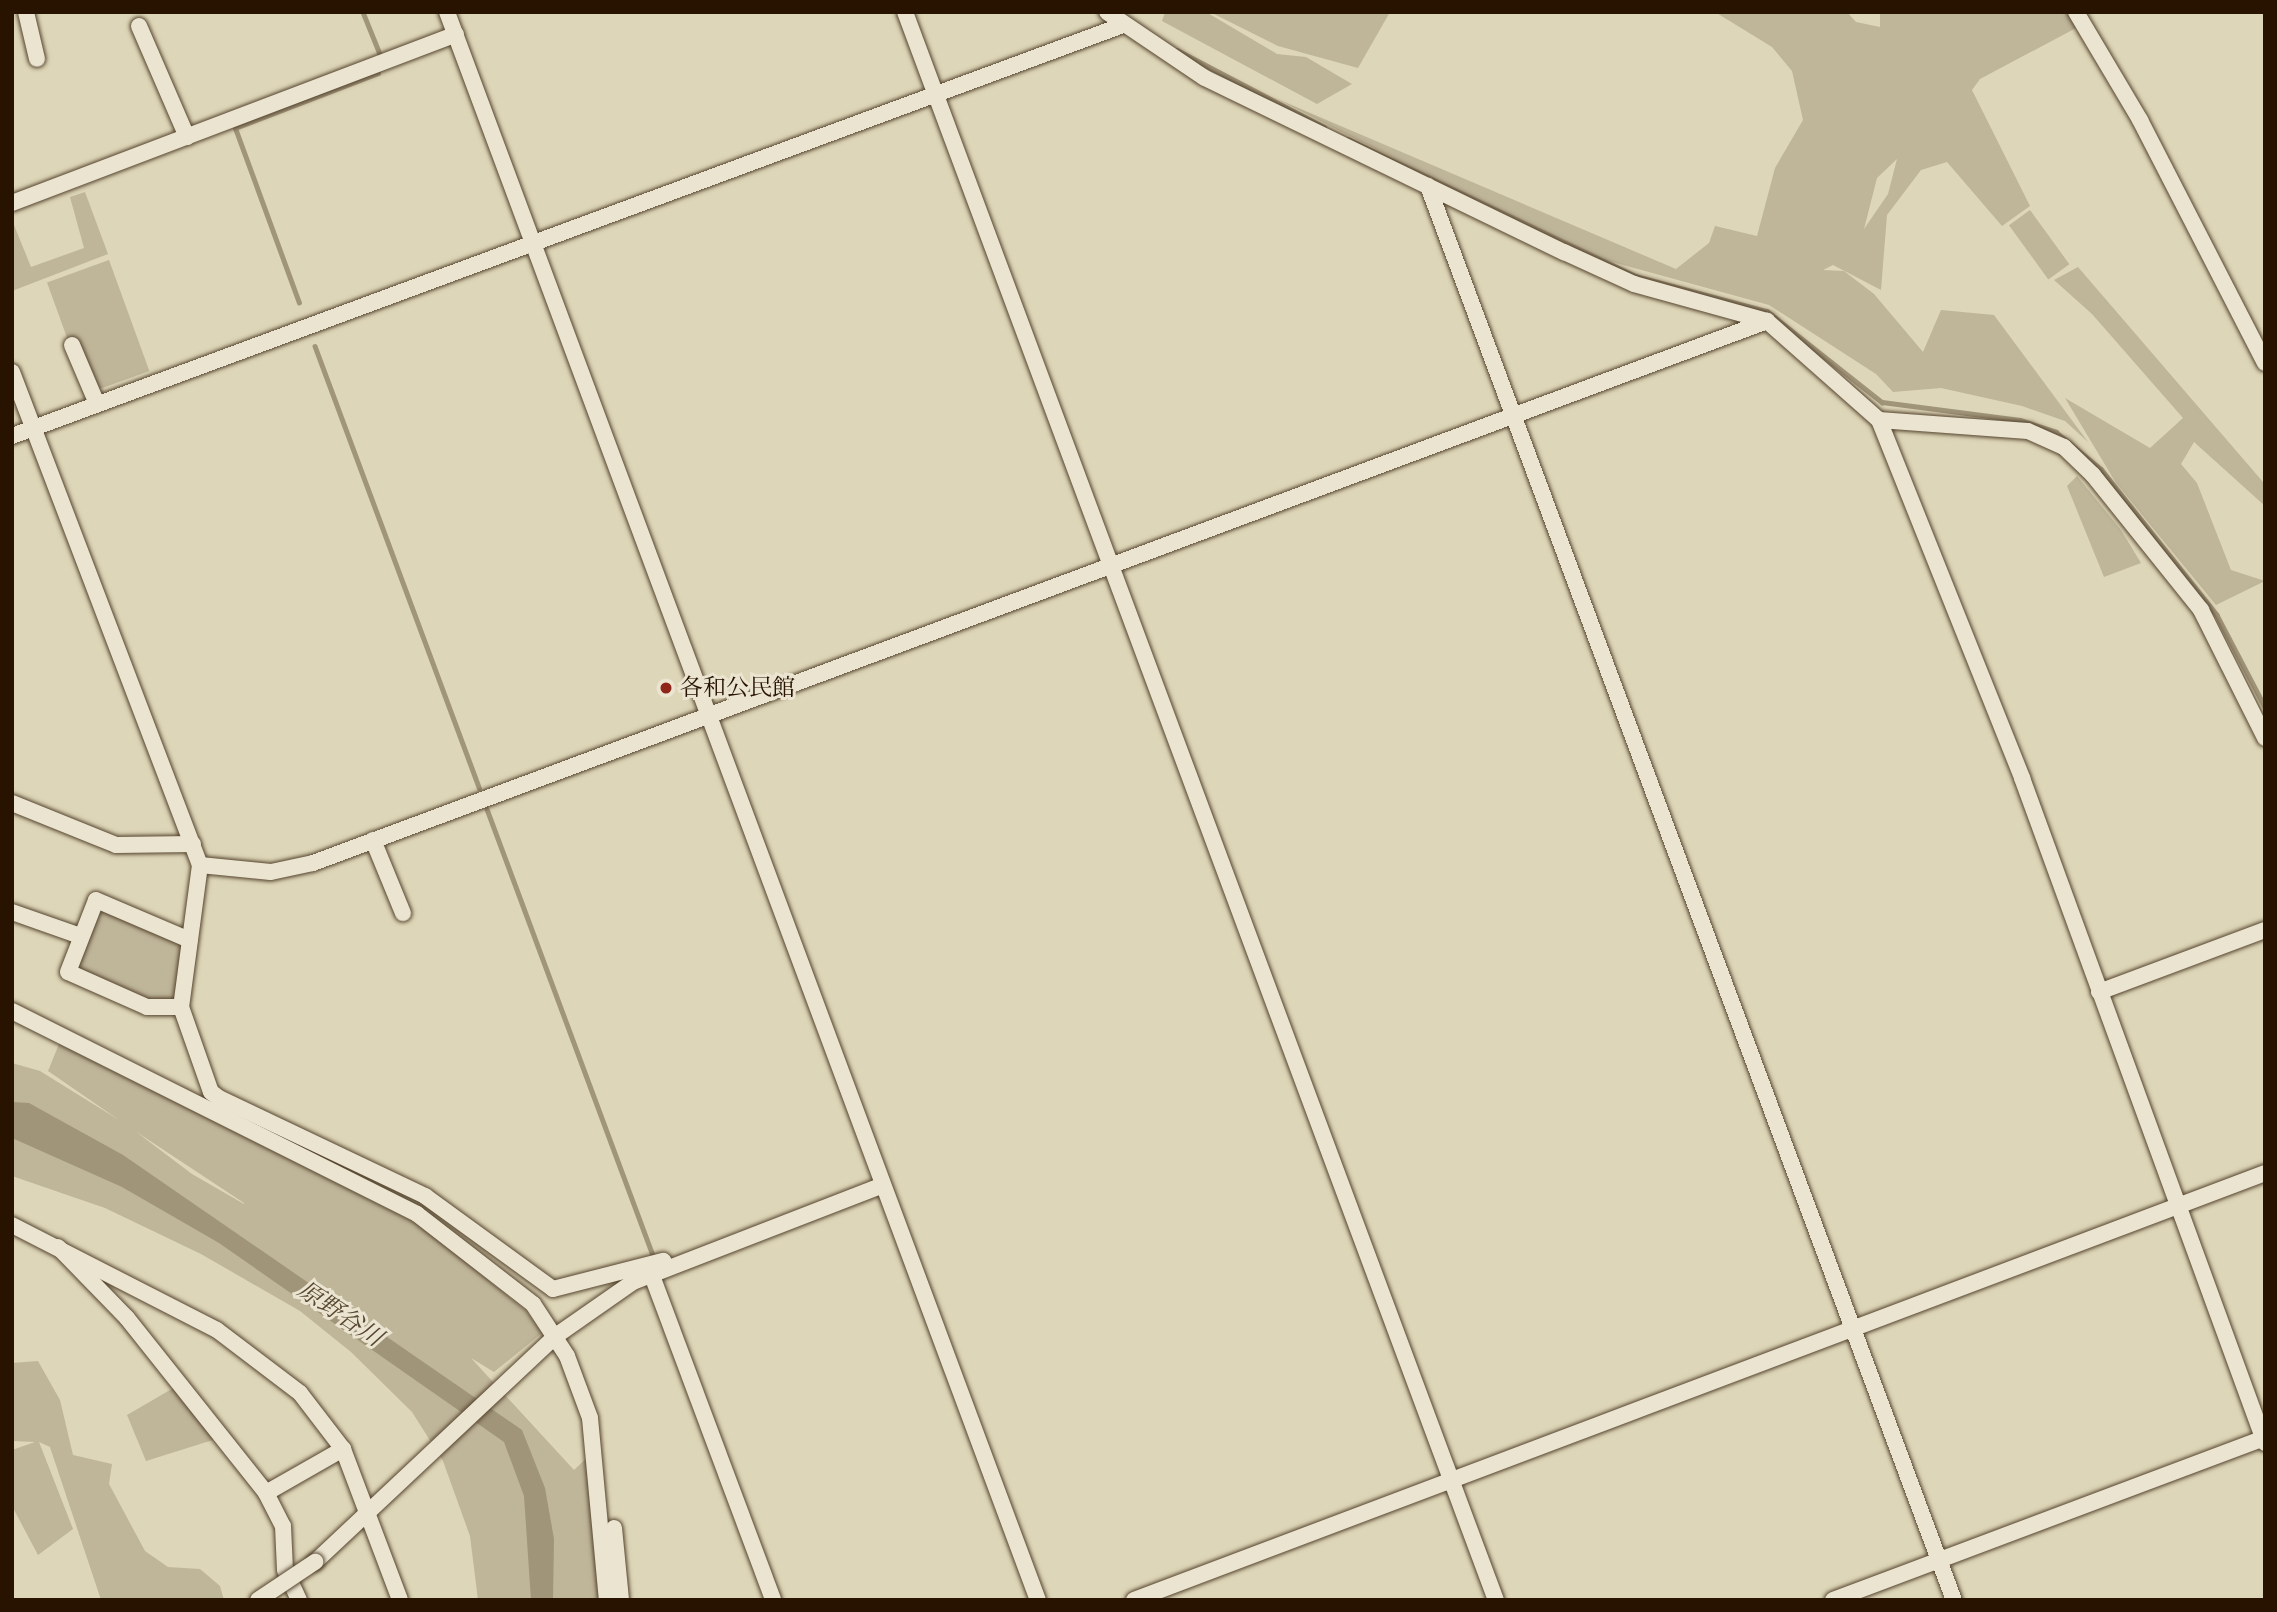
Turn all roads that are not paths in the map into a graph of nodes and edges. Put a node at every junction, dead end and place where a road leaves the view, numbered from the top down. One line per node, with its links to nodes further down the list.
1 (26, 12): 9 (street)
2 (447, 12): 8 (street)
3 (905, 12): 10 (street)
4 (1107, 12): 6 (street)
5 (2076, 12): 17 (street)
6 (1123, 24): 10 (street); 12 (street)
7 (139, 26): 11 (street)
8 (456, 34): 11 (street); 14 (street)
9 (37, 59)
10 (935, 94): 14 (street); 24 (street)
11 (187, 137): 13 (street)
12 (1429, 186): 15 (street); 20 (street)
13 (12, 203)
14 (533, 243): 19 (street); 25 (street)
15 (1767, 321): 20 (street); 21 (street)
16 (72, 345): 19 (street)
17 (2265, 363)
18 (12, 372): 22 (street)
19 (97, 404): 22 (street)
20 (1512, 413): 24 (street); 48 (street)
21 (1879, 419): 26 (street); 36 (street)
22 (34, 428): 23 (street); 29 (street)
23 (12, 436)
24 (1113, 564): 25 (street); 53 (street)
25 (708, 715): 28 (street); 41 (street)
26 (2265, 738)
27 (12, 803): 29 (street)
28 (373, 840): 30 (street); 32 (street)
29 (193, 844): 30 (street)
30 (200, 865): 35 (street)
31 (12, 912): 34 (street)
32 (403, 913)
33 (2265, 930): 36 (street)
34 (80, 936): 35 (street); 37 (street)
35 (190, 940): 37 (street)
36 (2099, 992): 43 (street)
37 (181, 1007): 39 (street)
38 (12, 1011): 42 (street)
39 (221, 1099): 42 (street); 46 (street)
40 (2265, 1173): 43 (street)
41 (883, 1185): 46 (street); 63 (street)
42 (364, 1189): 49 (street)
43 (2178, 1204): 48 (street); 50 (street)
44 (12, 1225): 45 (street)
45 (58, 1247): 51 (street); 54 (street)
46 (676, 1263): 47 (street)
47 (651, 1273): 49 (street); 62 (street)
48 (1852, 1327): 53 (street); 56 (street)
49 (554, 1338): 52 (street); 55 (street)
50 (2264, 1441): 56 (street)
51 (343, 1449): 54 (street); 55 (street)
52 (599, 1472): 60 (street); 61 (street)
53 (1452, 1478): 64 (street); 65 (street)
54 (266, 1493): 58 (street)
55 (369, 1511): 57 (street, bridge); 59 (street)
56 (1939, 1560): 66 (street); 67 (street)
57 (258, 1600)
58 (299, 1600)
59 (400, 1600)
60 (607, 1600)
61 (621, 1600)
62 (772, 1600)
63 (1038, 1600)
64 (1134, 1600)
65 (1496, 1600)
66 (1833, 1600)
67 (1954, 1600)

